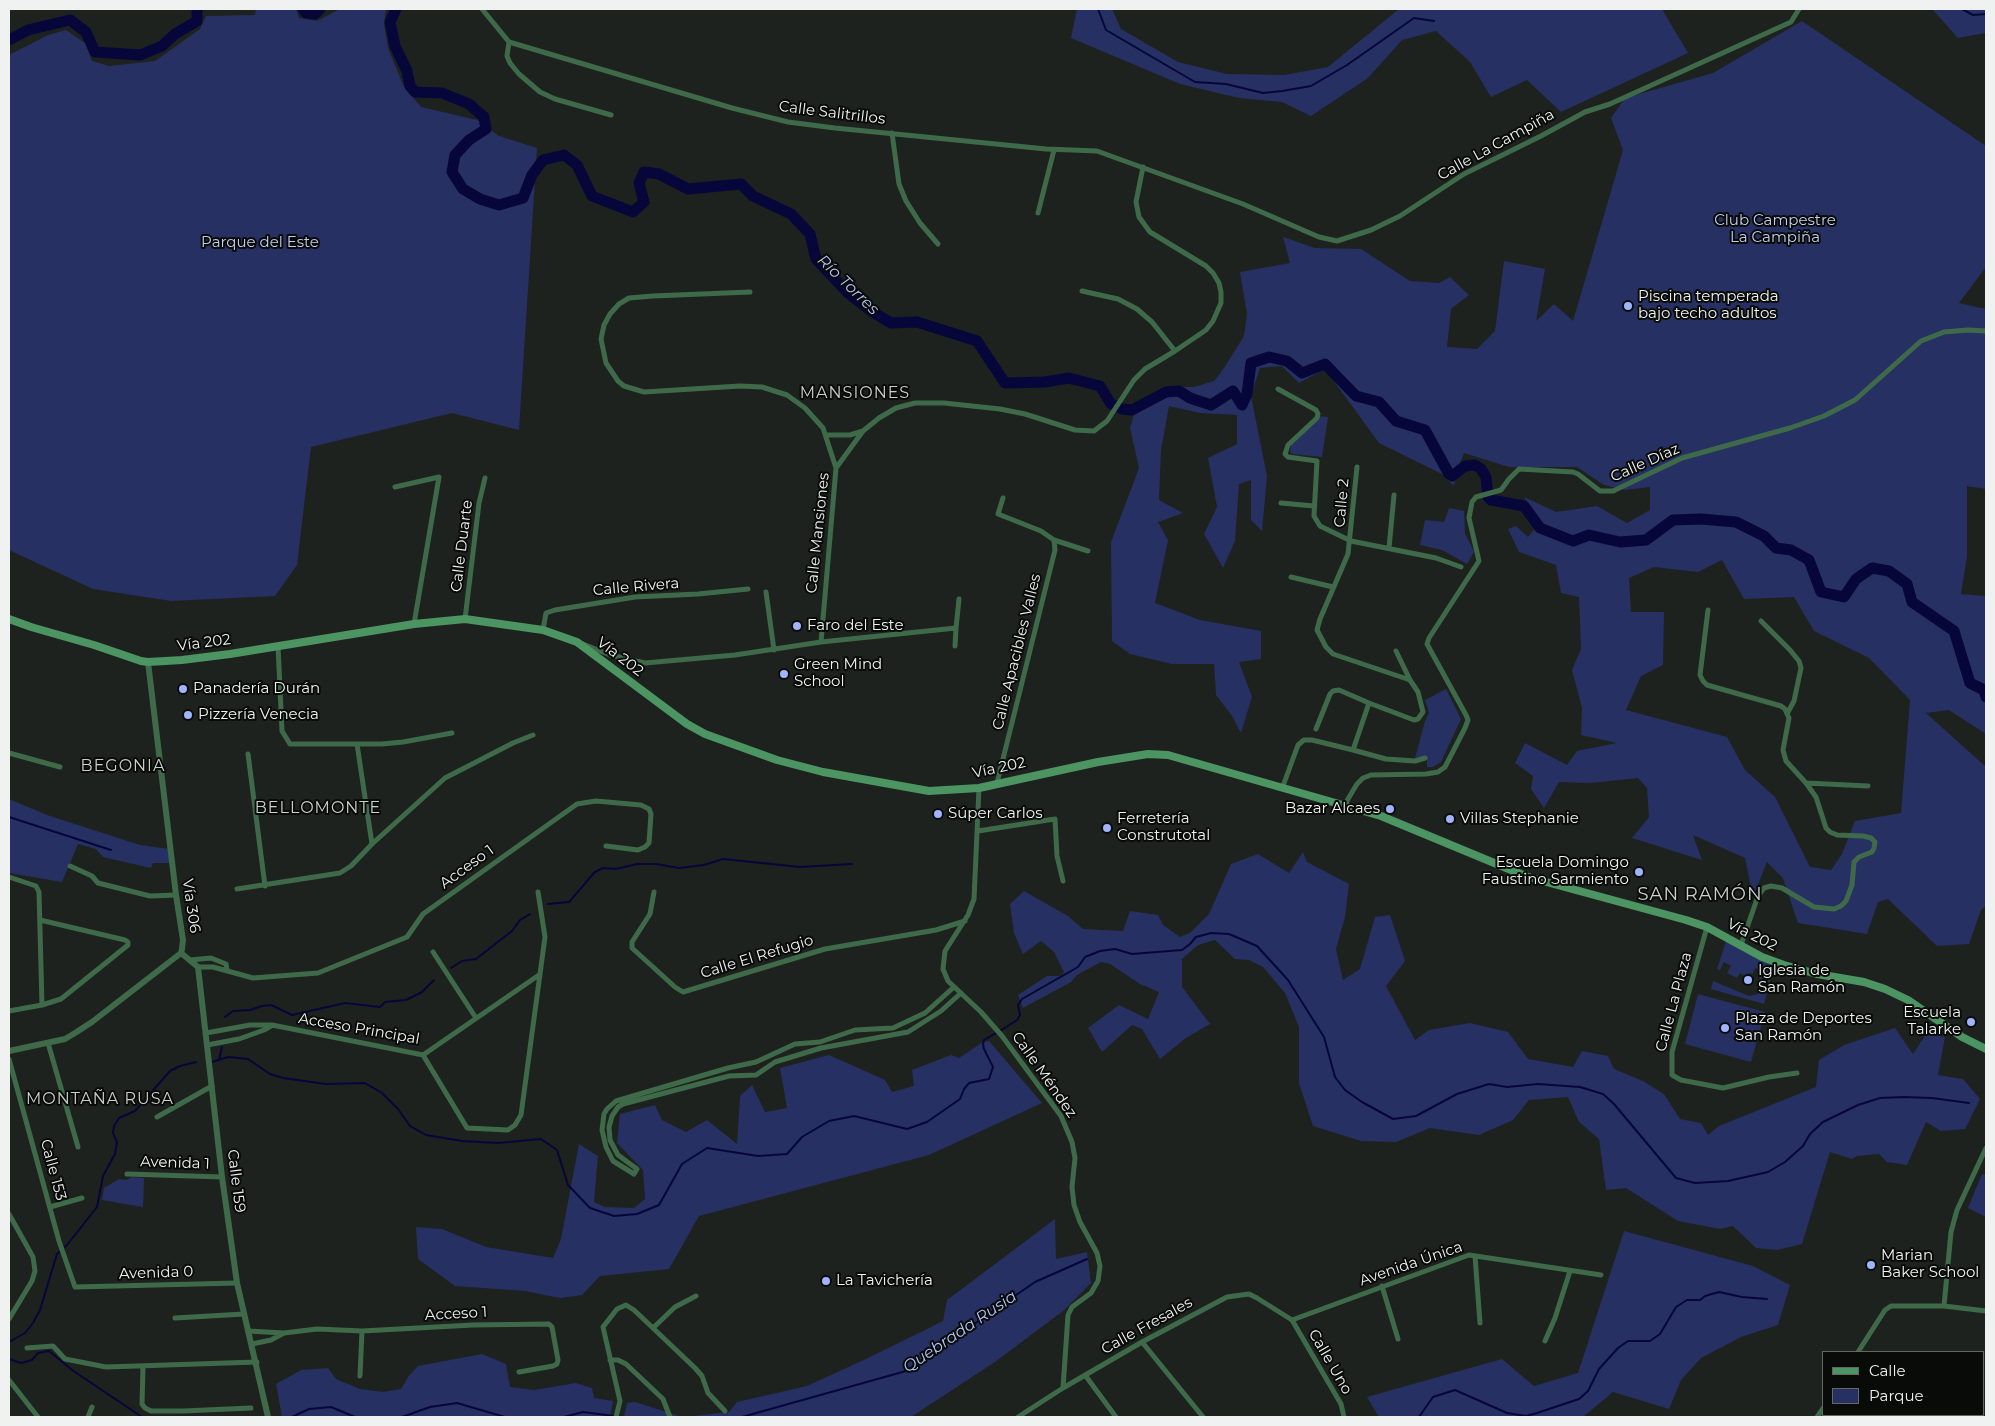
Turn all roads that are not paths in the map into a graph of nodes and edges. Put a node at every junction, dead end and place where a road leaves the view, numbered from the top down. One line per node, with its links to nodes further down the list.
1 (482, 9): 3 (street)
2 (1799, 9): 7 (street, Calle La Campiña)
3 (508, 42): 4 (street); 5 (street, Calle Salitrillos)
4 (611, 115)
5 (892, 133): 6 (street, Calle Salitrillos); 9 (street)
6 (1054, 150): 7 (street, Calle Salitrillos); 8 (street)
7 (1143, 167): 13 (street, Calle Mansiones)
8 (1038, 213)
9 (938, 244)
10 (1082, 291): 13 (street)
11 (750, 292): 16 (street)
12 (1986, 331): 66 (street, Calle Díaz)
13 (1175, 351): 15 (street, Calle Mansiones)
14 (1278, 389): 24 (street)
15 (863, 431): 16 (street); 18 (street, Calle Mansiones)
16 (827, 435): 18 (street)
17 (1357, 467): 26 (street, Calle 2)
18 (836, 468): 43 (street, Calle Mansiones)
19 (485, 478): 37 (street, Calle Duarte)
20 (395, 487): 39 (street)
21 (1394, 495): 27 (street)
22 (1003, 498): 25 (street)
23 (1281, 503): 24 (street)
24 (1314, 506): 26 (street)
25 (1054, 540): 28 (street); 61 (street, Calle Apacibles Valles)
26 (1351, 541): 27 (street); 31 (street, Calle 2)
27 (1389, 548): 29 (street)
28 (1088, 551)
29 (1460, 567)
30 (1291, 577): 31 (street)
31 (1333, 587): 49 (street, Calle 2)
32 (748, 589): 41 (street, Calle Rivera)
33 (766, 592): 46 (street)
34 (959, 599): 40 (street)
35 (1708, 610): 51 (street)
36 (9, 619): 48 (main road, Vía 202)
37 (466, 619): 39 (main road, Vía 202); 41 (main road, Vía 202)
38 (1761, 621): 51 (street)
39 (414, 624): 44 (main road, Vía 202)
40 (956, 628): 43 (street); 45 (street)
41 (543, 630): 42 (main road, Vía 202)
42 (577, 642): 46 (street); 65 (main road, Vía 202)
43 (821, 642): 46 (street)
44 (278, 646): 48 (main road, Vía 202); 55 (street)
45 (955, 646)
46 (774, 650)
47 (1396, 651): 49 (street)
48 (148, 662): 77 (street, Vía 306)
49 (1410, 680): 50 (street)
50 (1369, 703): 52 (street); 56 (street)
51 (1788, 712): 62 (street)
52 (1316, 729)
53 (452, 733): 55 (street)
54 (532, 735): 68 (street)
55 (357, 744): 68 (street)
56 (1353, 750): 59 (street); 63 (street)
57 (9, 753): 60 (street)
58 (248, 754): 73 (street)
59 (1425, 758)
60 (60, 766)
61 (997, 783): 63 (main road, Vía 202); 65 (main road, Vía 202)
62 (1806, 783): 64 (street); 81 (street)
63 (1283, 786): 66 (main road, Vía 202)
64 (1868, 786)
65 (979, 788): 67 (street, Calle Méndez)
66 (1345, 804): 80 (main road, Vía 202)
67 (978, 831): 72 (street); 79 (street, Calle Méndez)
68 (372, 844): 73 (street)
69 (606, 846): 86 (street, Acceso 1)
70 (70, 866): 77 (street)
71 (9, 877): 78 (street)
72 (1063, 881)
73 (265, 886): 74 (street)
74 (237, 889)
75 (538, 892): 87 (street)
76 (654, 892): 79 (street, Calle El Refugio)
77 (176, 895): 83 (street, Vía 306)
78 (40, 920): 90 (street); 90 (street)
79 (965, 921): 88 (street, Calle Méndez)
80 (1707, 927): 81 (main road, Vía 202); 101 (street, Calle La Plaza)
81 (1742, 945): 97 (main road, Vía 202)
82 (433, 952): 92 (street)
83 (181, 953): 84 (street); 95 (street, Vía 306)
84 (190, 960): 85 (street); 86 (street, Acceso 1)
85 (198, 967): 86 (street, Acceso 1); 94 (street, Calle 159)
86 (227, 970)
87 (539, 976): 92 (street, Acceso Principal); 99 (street)
88 (954, 987): 89 (street, Calle Méndez); 89 (street)
89 (961, 993): 142 (street, Calle Méndez)
90 (42, 1005): 91 (street)
91 (9, 1011)
92 (476, 1018): 99 (street, Acceso Principal)
93 (272, 1025): 94 (street, Acceso Principal); 96 (street); 99 (street, Acceso Principal)
94 (206, 1033): 96 (street, Calle 159)
95 (48, 1043): 98 (street, Vía 306); 104 (street)
96 (207, 1045): 102 (street, Calle 159)
97 (1986, 1049)
98 (9, 1051)
99 (423, 1055)
100 (9, 1059): 109 (street, Calle 153)
101 (1797, 1073)
102 (212, 1086): 103 (street); 107 (street, Calle 159)
103 (157, 1118)
104 (78, 1147)
105 (1986, 1148): 118 (street)
106 (127, 1174): 107 (street, Avenida 1)
107 (222, 1177): 114 (street, Calle 159)
108 (82, 1198): 109 (street)
109 (50, 1207): 116 (street, Calle 153)
110 (9, 1214): 122 (street)
111 (1475, 1256): 112 (street, Avenida Única); 115 (street, Avenida Única); 124 (street)
112 (1570, 1271): 113 (street, Avenida Única); 130 (street)
113 (1601, 1275)
114 (237, 1283): 116 (street, Avenida 0); 120 (street, Calle 159)
115 (1382, 1286): 123 (street, Avenida Única); 129 (street)
116 (75, 1287)
117 (696, 1296): 125 (street)
118 (1944, 1306): 119 (street); 134 (street)
119 (1986, 1311)
120 (244, 1314): 121 (street); 126 (street, Calle 159)
121 (175, 1318)
122 (9, 1319)
123 (1292, 1320): 131 (street, Calle Fresales); 154 (street, Calle Uno)
124 (1480, 1323)
125 (653, 1328): 135 (street); 145 (street)
126 (248, 1331): 128 (street, Acceso 1); 132 (street, Calle 159)
127 (362, 1331): 128 (street, Acceso 1); 138 (street, Acceso 1); 140 (street)
128 (284, 1333): 132 (street, Acceso 1)
129 (1398, 1339)
130 (1545, 1341)
131 (1142, 1342): 139 (street, Calle Fresales); 153 (street)
132 (252, 1344): 136 (street, Calle 159)
133 (27, 1348): 137 (street)
134 (1859, 1351)
135 (610, 1360): 149 (street); 150 (street)
136 (257, 1362): 137 (street); 148 (street, Calle 159)
137 (144, 1366): 144 (street)
138 (519, 1372)
139 (1085, 1375): 142 (street, Calle Fresales); 152 (street)
140 (360, 1376)
141 (9, 1380): 146 (street)
142 (1063, 1388): 151 (street, Calle Fresales)
143 (92, 1407): 147 (street)
144 (251, 1408)
145 (725, 1411)
146 (38, 1417)
147 (88, 1417)
148 (268, 1417)
149 (616, 1417)
150 (670, 1417)
151 (1018, 1417)
152 (1116, 1417)
153 (1203, 1417)
154 (1344, 1417)

